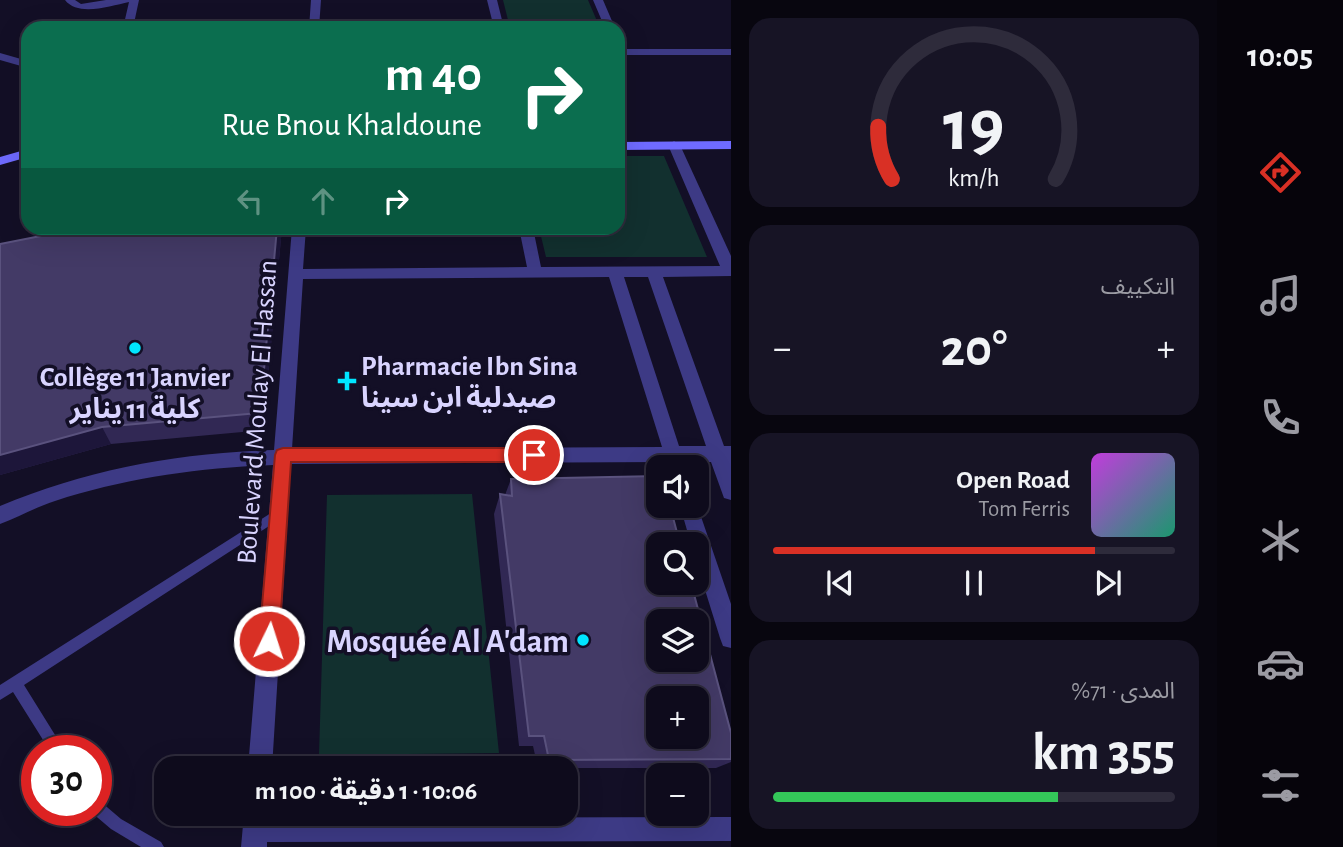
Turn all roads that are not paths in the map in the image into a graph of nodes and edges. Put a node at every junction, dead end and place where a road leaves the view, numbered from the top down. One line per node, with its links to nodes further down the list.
1 (70, 0): 2 (street)
2 (125, 0)
3 (134, 0): 7 (street)
4 (316, 0): 8 (street)
5 (492, 0): 9 (street)
6 (598, 0): 10 (street)
7 (130, 21)
8 (314, 21)
9 (497, 21)
10 (607, 21)
11 (625, 50): 12 (street)
12 (730, 52)
13 (0, 55): 14 (street)
14 (21, 62)
15 (674, 145): 16 (main road); 17 (main road); 22 (street)
16 (730, 145)
17 (625, 146)
18 (21, 155): 19 (main road)
19 (0, 161)
20 (299, 235): 26 (street, Boulevard Moulay El Hassan)
21 (527, 235): 23 (street)
22 (730, 271): 25 (street)
23 (535, 272): 24 (street); 26 (street)
24 (615, 272): 25 (street); 29 (street)
25 (654, 272): 27 (street)
26 (296, 274): 28 (street, Boulevard Moulay El Hassan)
27 (724, 454): 31 (street)
28 (283, 455): 30 (street); 32 (street, Boulevard Moulay El Hassan); 33 (street)
29 (673, 455)
30 (646, 461)
31 (730, 492)
32 (279, 513): 36 (lane); 39 (street, Boulevard Moulay El Hassan)
33 (0, 515)
34 (693, 518): 35 (street)
35 (730, 638)
36 (15, 683): 37 (lane); 38 (lane)
37 (0, 693)
38 (48, 735)
39 (261, 756)
40 (112, 821): 43 (lane)
41 (730, 829): 42 (street)
42 (255, 830)
43 (156, 847)

